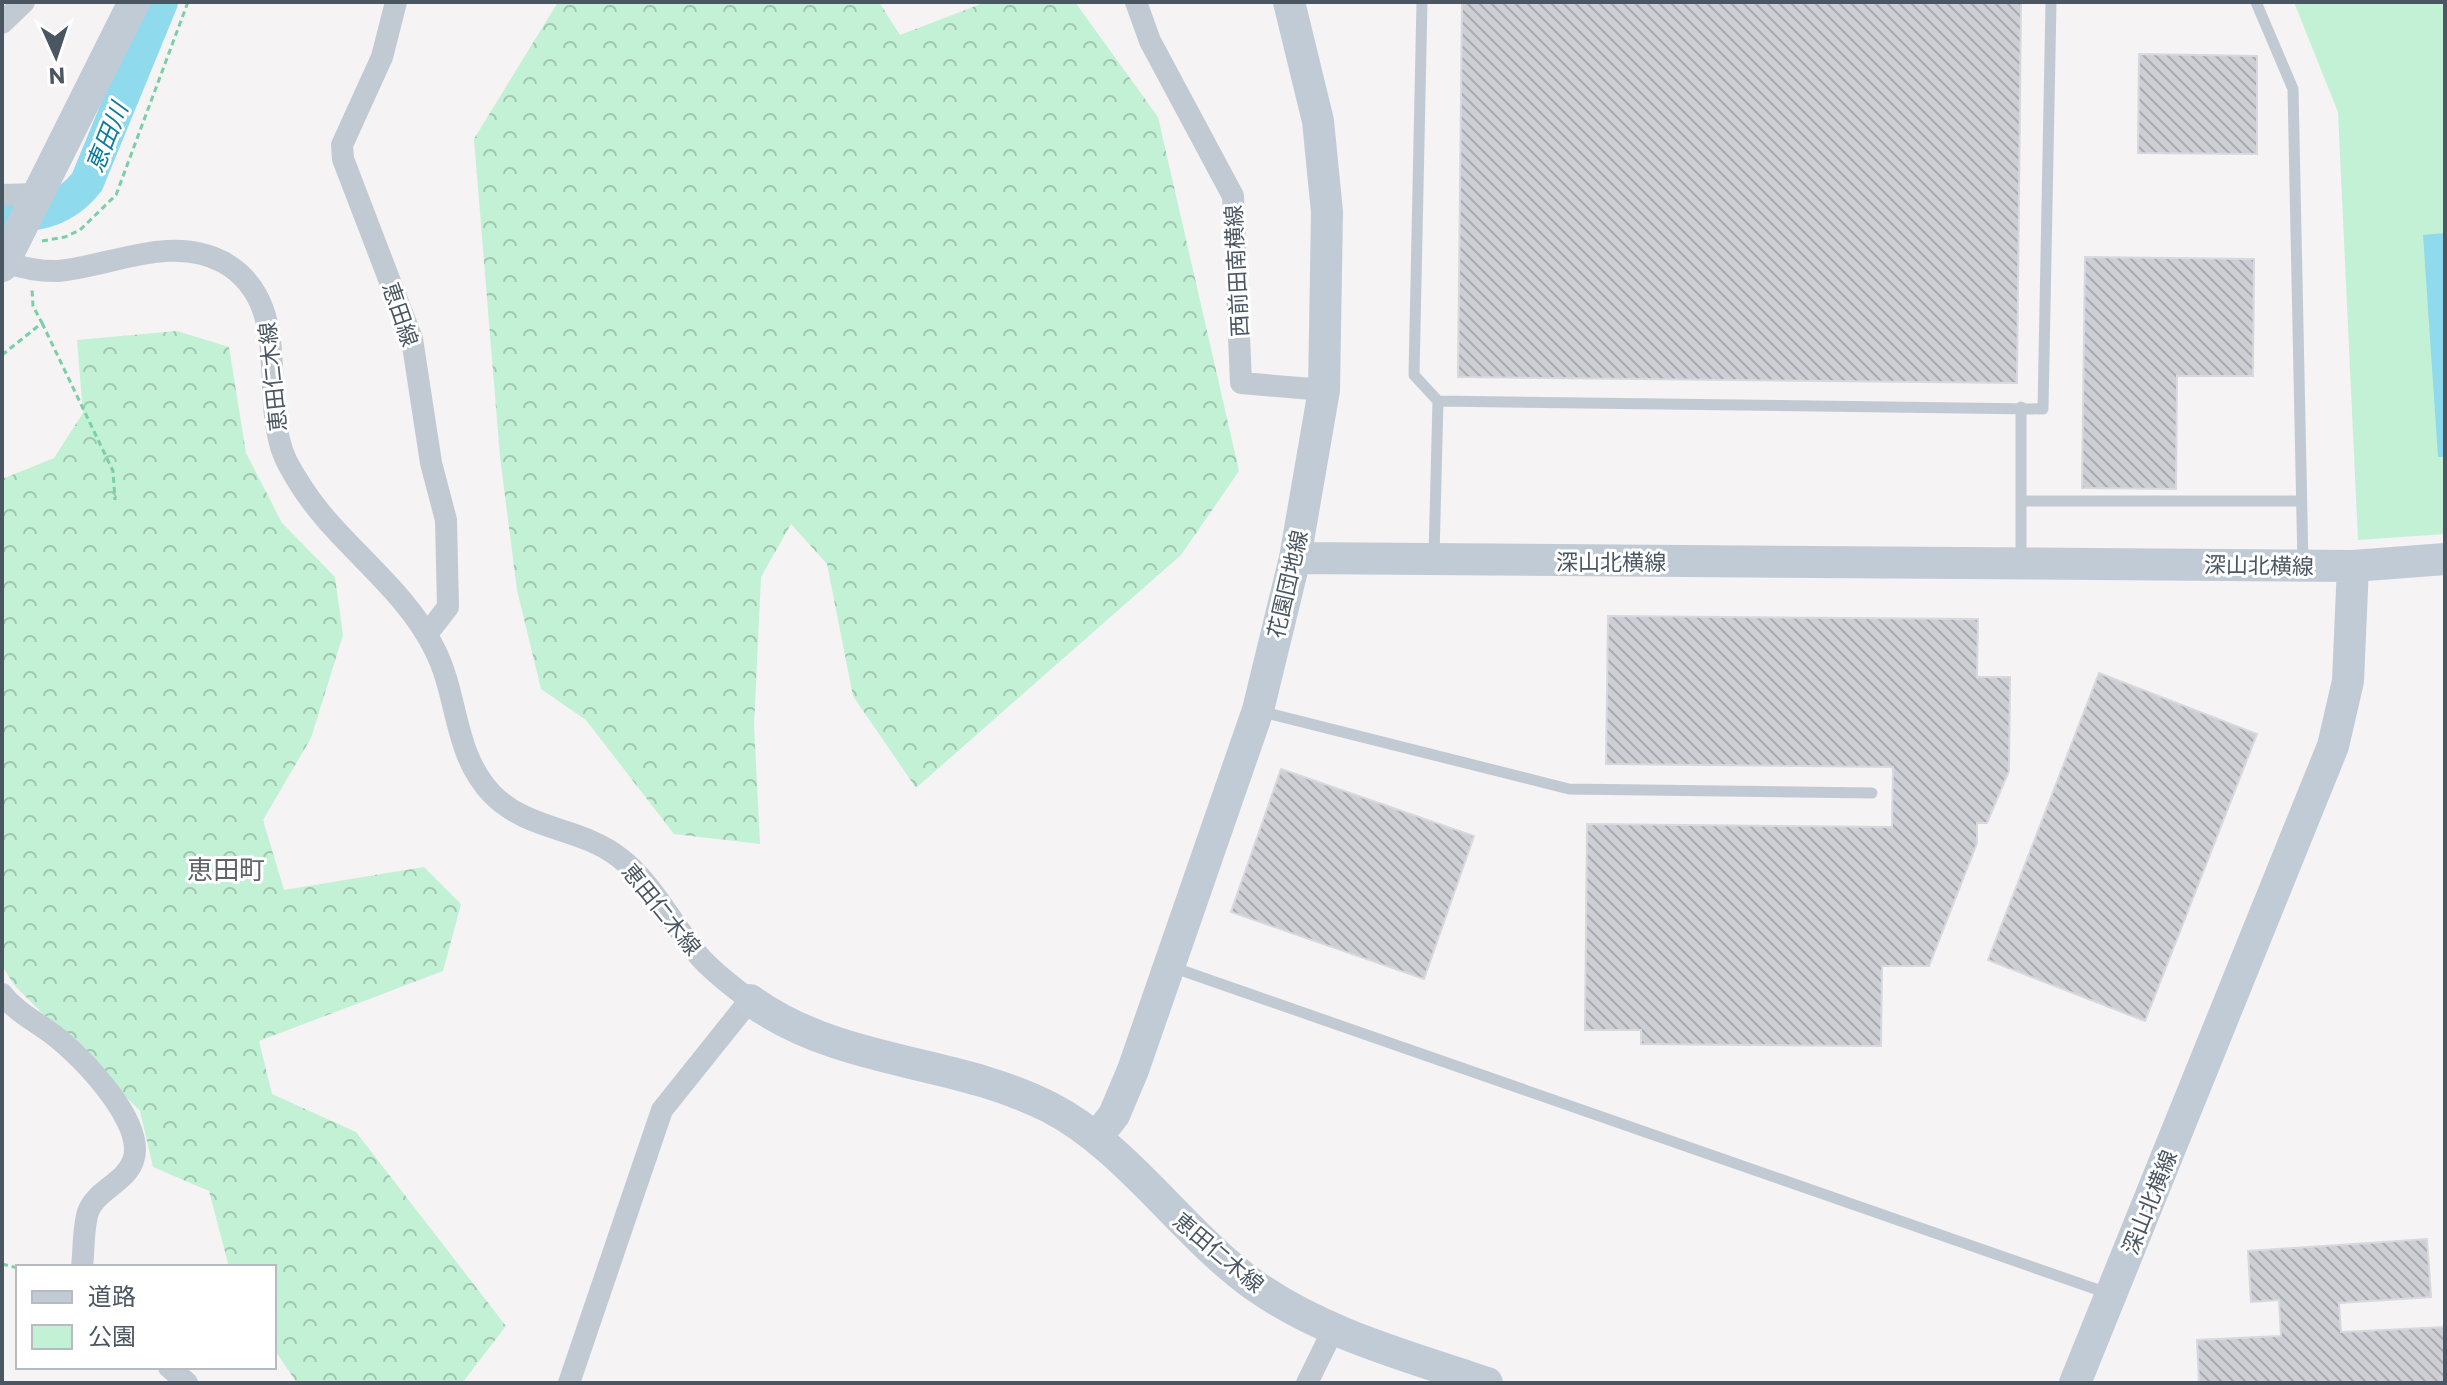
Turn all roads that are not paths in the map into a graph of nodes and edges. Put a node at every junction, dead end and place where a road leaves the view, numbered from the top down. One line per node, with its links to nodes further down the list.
1 (24, 2): 9 (street)
2 (134, 2): 11 (street)
3 (396, 2): 24 (street, 恵田線)
4 (1136, 2): 13 (street, 西前田南横線)
5 (1289, 2): 13 (street, 花園団地線)
6 (1422, 2): 14 (lane)
7 (2051, 2): 15 (lane)
8 (2256, 2): 17 (lane)
9 (2, 23)
10 (2, 195): 11 (street)
11 (35, 198): 12 (street)
12 (15, 255): 24 (street, 恵田仁木線)
13 (1324, 390): 18 (street, 花園団地線)
14 (1438, 401): 15 (lane); 21 (lane)
15 (2021, 407): 16 (lane)
16 (2021, 501): 17 (lane); 20 (lane)
17 (2301, 501): 22 (lane)
18 (1295, 558): 21 (street, 深山北横線); 25 (street, 花園団地線)
19 (2445, 559): 23 (street)
20 (2021, 561): 21 (street, 深山北横線); 22 (street, 深山北横線)
21 (1434, 562)
22 (2303, 565): 23 (street, 深山北横線)
23 (2353, 566): 32 (street, 深山北横線)
24 (427, 634): 29 (street, 恵田仁木線)
25 (1258, 710): 26 (lane); 27 (street, 花園団地線)
26 (1872, 793)
27 (1172, 967): 30 (street, 花園団地線); 32 (lane)
28 (2, 994): 31 (street)
29 (750, 1000): 30 (street, 恵田仁木線); 36 (street)
30 (1096, 1138): 33 (street, 恵田仁木線)
31 (82, 1265)
32 (2110, 1295): 39 (street, 深山北横線)
33 (1333, 1330): 37 (street); 38 (street, 恵田仁木線)
34 (171, 1369): 35 (street)
35 (187, 1383)
36 (569, 1383)
37 (1307, 1383)
38 (1487, 1383)
39 (2075, 1383)

